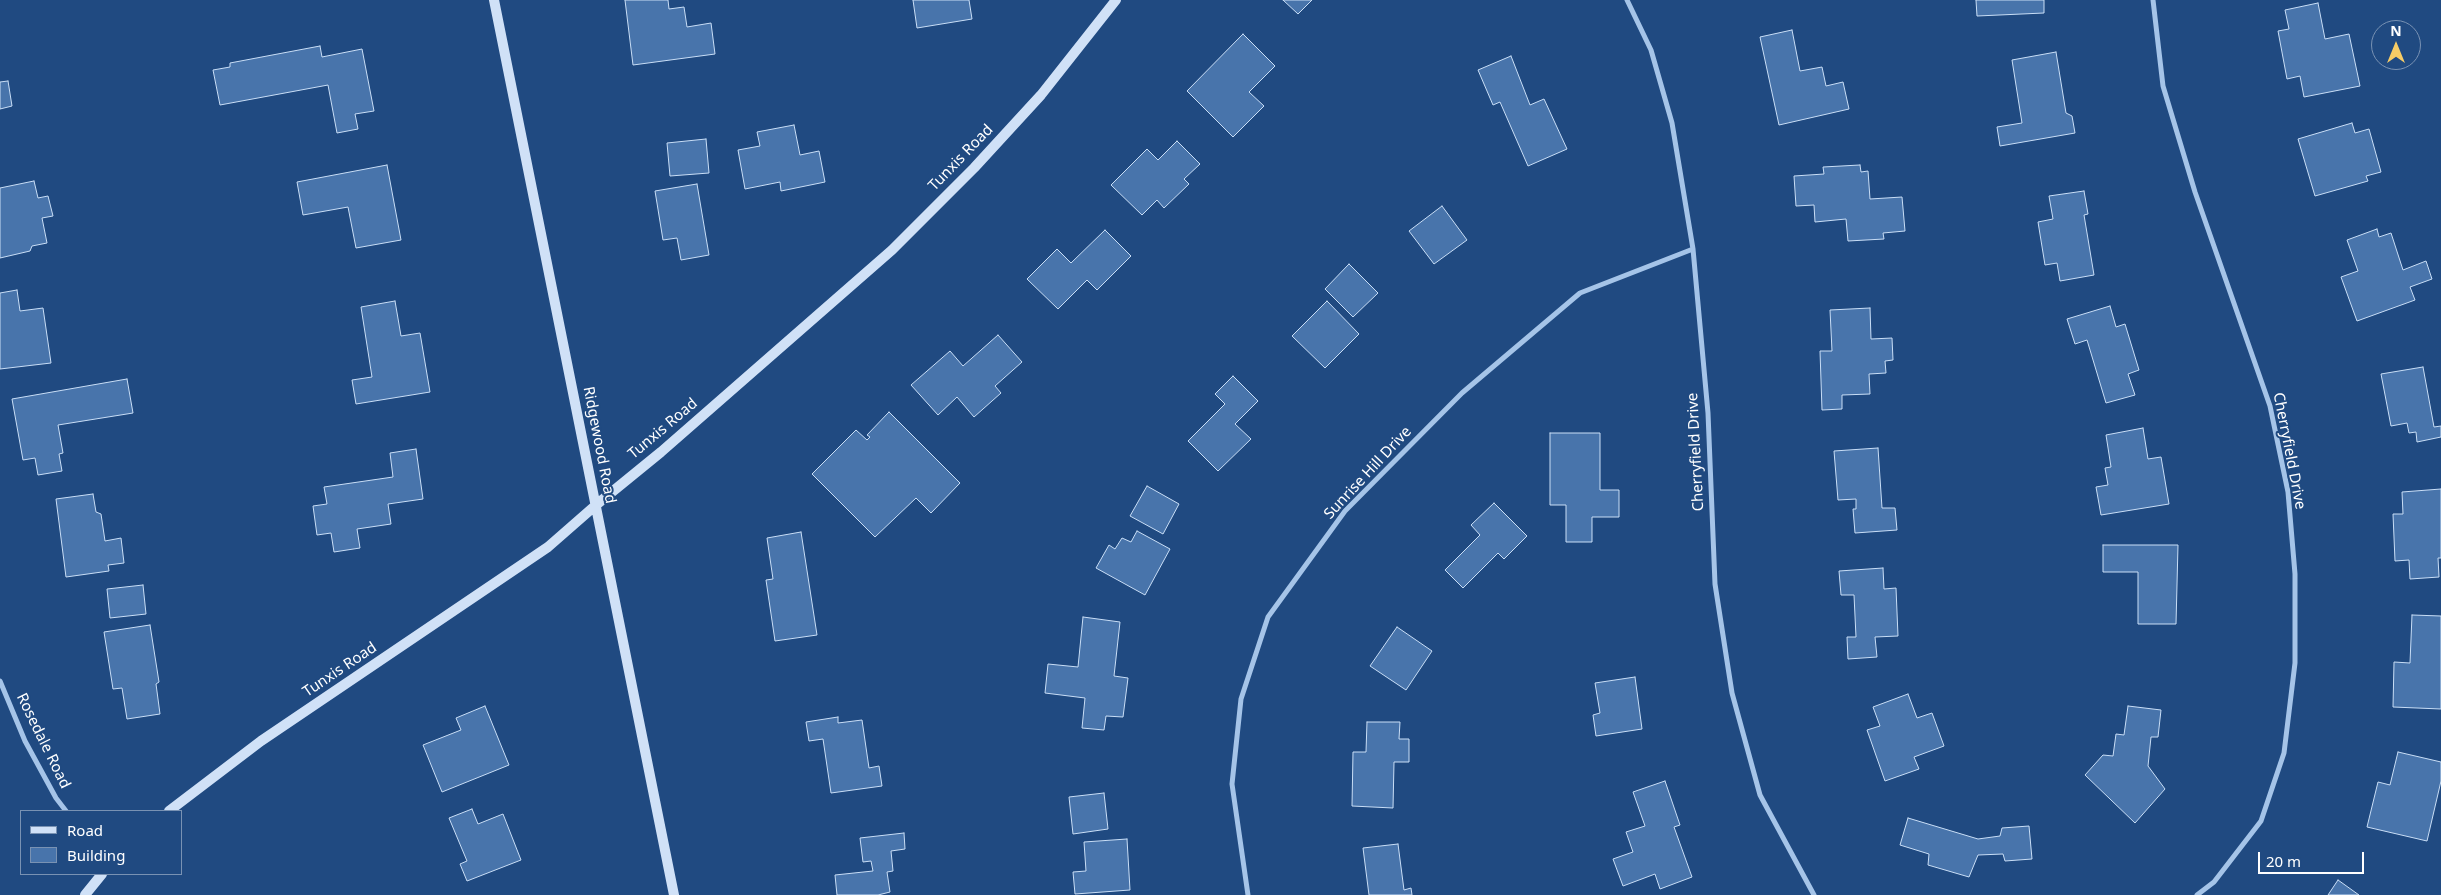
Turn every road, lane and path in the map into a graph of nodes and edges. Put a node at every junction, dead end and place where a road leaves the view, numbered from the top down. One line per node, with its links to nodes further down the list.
1 (494, 0): 6 (street, Ridgewood Road)
2 (1627, 0): 5 (street, Cherryfield Drive)
3 (2152, 0): 15 (street, Cherryfield Drive)
4 (1114, 1): 6 (street, Tunxis Road)
5 (1693, 249): 13 (street, Sunrise Hill Drive); 14 (street, Cherryfield Drive)
6 (596, 505): 9 (street, Tunxis Road); 12 (street, Ridgewood Road)
7 (0, 681): 8 (street, Rosedale Road)
8 (65, 810)
9 (170, 810)
10 (101, 875): 11 (street)
11 (85, 895)
12 (674, 895)
13 (1248, 895)
14 (1814, 895)
15 (2197, 895)

